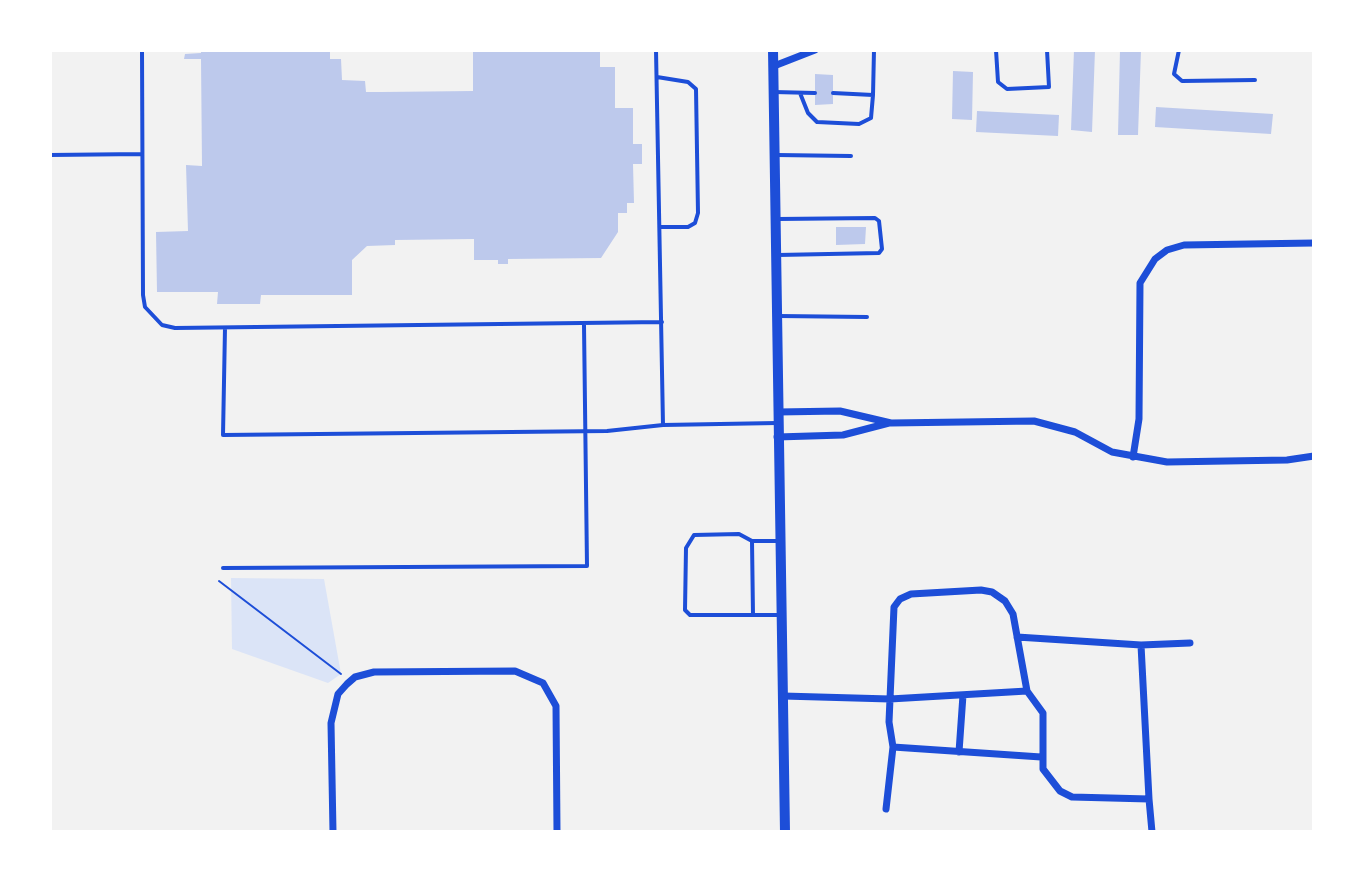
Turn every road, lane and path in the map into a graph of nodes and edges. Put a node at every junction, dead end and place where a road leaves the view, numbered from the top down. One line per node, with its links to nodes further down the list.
1 (142, 50): 17 (lane)
2 (656, 50): 10 (lane)
3 (773, 50): 9 (main road)
4 (815, 50): 9 (street)
5 (874, 50): 16 (lane)
6 (996, 50): 7 (lane)
7 (1047, 50)
8 (1179, 50): 11 (lane)
9 (774, 66): 12 (main road)
10 (657, 77): 22 (lane); 22 (lane)
11 (1255, 80)
12 (774, 92): 13 (lane); 19 (main road)
13 (800, 93): 14 (lane); 16 (lane)
14 (815, 93)
15 (833, 93): 16 (lane)
16 (873, 95)
17 (142, 154): 18 (lane); 29 (lane)
18 (50, 155)
19 (775, 155): 20 (lane); 21 (main road)
20 (851, 156)
21 (775, 219): 24 (main road); 24 (lane)
22 (659, 227): 27 (lane)
23 (1314, 243): 36 (street)
24 (776, 255): 25 (main road)
25 (776, 316): 26 (lane); 30 (main road)
26 (867, 317)
27 (662, 322): 28 (lane); 32 (lane)
28 (584, 324): 29 (lane); 33 (lane)
29 (225, 327): 33 (lane)
30 (777, 418): 31 (street); 32 (lane); 34 (main road)
31 (891, 423): 34 (street); 36 (street)
32 (663, 425): 33 (lane)
33 (585, 431): 39 (lane)
34 (777, 437): 38 (main road)
35 (1314, 456): 36 (street)
36 (1133, 457)
37 (752, 541): 38 (lane); 41 (lane); 41 (lane)
38 (779, 541): 42 (main road)
39 (223, 568)
40 (219, 581): 46 (path)
41 (753, 615): 42 (lane)
42 (780, 615): 49 (main road)
43 (1017, 637): 45 (street); 47 (street); 50 (street)
44 (1190, 643): 45 (street)
45 (1141, 645): 54 (street)
46 (341, 674)
47 (1027, 691): 48 (street); 53 (street)
48 (963, 695): 50 (street); 52 (street)
49 (783, 696): 50 (street); 58 (main road)
50 (890, 699): 51 (street)
51 (893, 747): 52 (street); 55 (street)
52 (959, 752): 53 (street)
53 (1041, 757): 54 (street)
54 (1149, 799): 59 (street)
55 (886, 809)
56 (333, 832): 57 (street)
57 (557, 832)
58 (785, 832)
59 (1152, 832)

